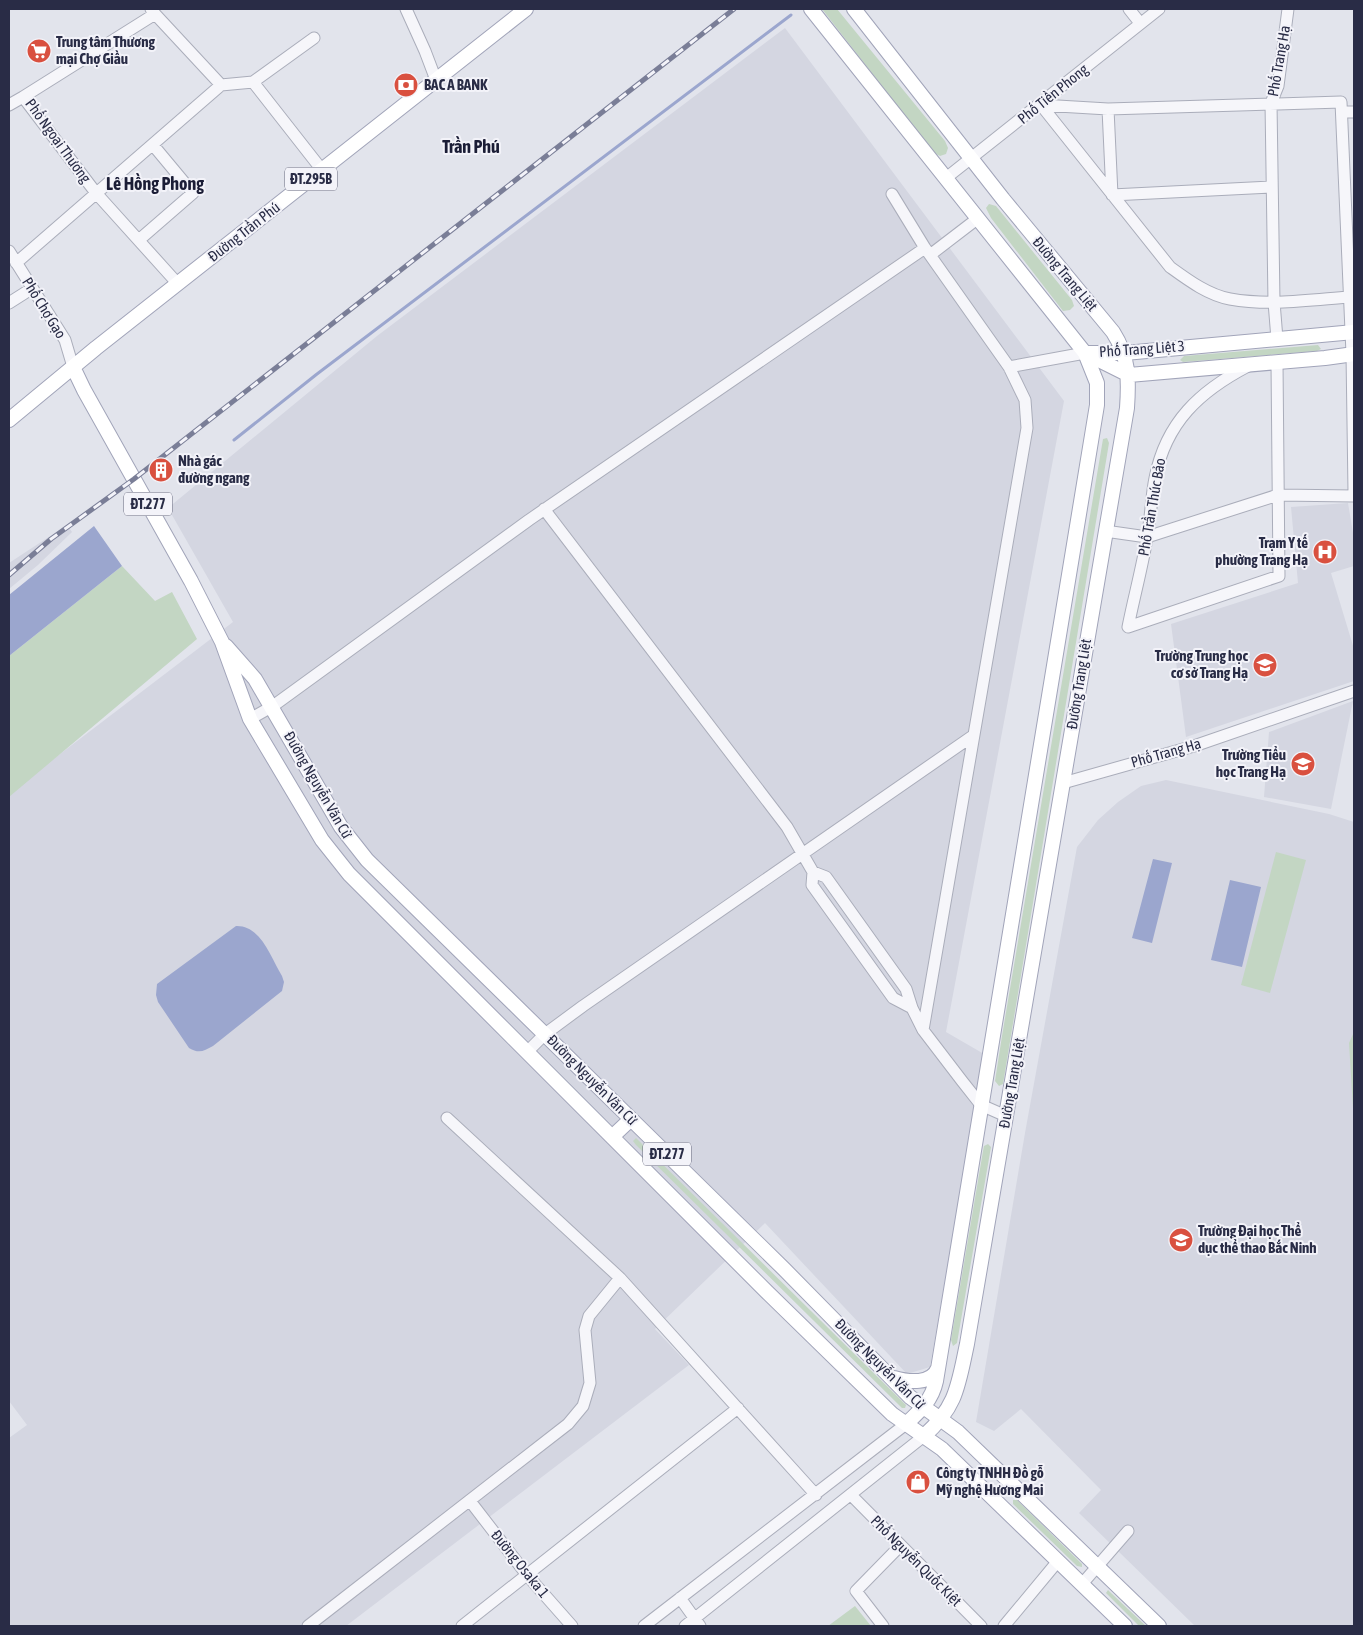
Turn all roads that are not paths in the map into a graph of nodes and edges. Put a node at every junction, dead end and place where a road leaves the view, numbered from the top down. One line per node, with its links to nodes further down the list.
1 (406, 9): 11 (street)
2 (526, 9): 11 (main road, Đường Trần Phú / ĐT.295B)
3 (811, 9): 24 (main road, Đường Trang Liệt)
4 (854, 9): 22 (main road, Đường Trang Liệt)
5 (1129, 9): 9 (street)
6 (1159, 9): 9 (street, Phố Tiền Phong)
7 (1288, 9): 15 (street, Phố Trang Hạ)
8 (153, 12): 13 (street); 14 (street, Phố Ngoại Thương)
9 (1140, 23): 17 (street, Phố Tiền Phong)
10 (314, 38): 12 (street)
11 (436, 80): 23 (main road, Đường Trần Phú / ĐT.295B)
12 (253, 82): 13 (street); 23 (street)
13 (221, 85): 21 (street)
14 (23, 97): 16 (street); 26 (street, Phố Ngoại Thương)
15 (1271, 103): 18 (street); 19 (street, Phố Trang Hạ); 25 (street)
16 (9, 105)
17 (1040, 105): 18 (street); 22 (street, Phố Tiền Phong); 28 (street)
18 (1108, 109): 28 (street)
19 (1342, 112): 20 (street); 36 (street)
20 (1354, 112)
21 (153, 145): 26 (street); 30 (street)
22 (971, 157): 24 (street, Phố Tiền Phong); 42 (main road, Đường Trang Liệt)
23 (322, 170): 34 (main road, Đường Trần Phú / ĐT.295B)
24 (946, 178): 29 (main road, Đường Trang Liệt)
25 (1271, 186): 28 (street); 37 (street)
26 (96, 193): 30 (street, Phố Ngoại Thương); 33 (street)
27 (892, 194): 32 (street)
28 (1112, 195): 37 (street)
29 (977, 219): 32 (street); 41 (main road, Đường Trang Liệt)
30 (140, 239): 34 (street, Phố Ngoại Thương)
31 (9, 251): 33 (street, Phố Chợ Gạo)
32 (928, 251): 47 (street); 52 (street)
33 (16, 263): 35 (street, Phố Chợ Gạo)
34 (178, 284): 46 (main road, Đường Trần Phú / ĐT.295B)
35 (31, 289): 38 (street); 46 (street, Phố Chợ Gạo)
36 (1349, 298): 37 (street); 39 (street)
37 (1274, 302): 40 (street)
38 (9, 303)
39 (1353, 332): 40 (main road, Phố Trang Liệt 3); 43 (street)
40 (1277, 339): 42 (main road, Phố Trang Liệt 3)
41 (1085, 353): 42 (main road, Phố Trang Liệt 3); 47 (street); 48 (main road, Phố Trang Liệt 3); 67 (main road, Đường Trang Liệt)
42 (1125, 353): 48 (main road, Đường Trang Liệt)
43 (1353, 354): 44 (main road, Phố Trang Liệt 3); 50 (street)
44 (1277, 363): 45 (main road, Phố Trang Liệt 3); 51 (street)
45 (1250, 365): 48 (main road, Phố Trang Liệt 3); 54 (street, Phố Trần Thúc Bảo)
46 (73, 367): 49 (main road, Đường Trần Phú / ĐT.295B); 55 (main road, Đường Nguyễn Văn Cừ / ĐT.277)
47 (1009, 367): 59 (street)
48 (1129, 375): 53 (main road, Đường Trang Liệt)
49 (9, 420)
50 (1354, 494): 51 (street)
51 (1278, 495): 54 (street); 54 (street, Phố Trần Thúc Bảo)
52 (544, 509): 57 (street); 61 (street)
53 (1105, 531): 54 (street); 60 (main road, Đường Trang Liệt)
54 (1147, 538)
55 (222, 642): 57 (main road, Đường Nguyễn Văn Cừ / ĐT.277); 58 (main road, Đường Nguyễn Văn Cừ / ĐT.277)
56 (1354, 691): 60 (street, Phố Trang Hạ)
57 (272, 706): 58 (street); 65 (main road, Đường Nguyễn Văn Cừ / ĐT.277)
58 (250, 719): 66 (main road, Đường Nguyễn Văn Cừ / ĐT.277)
59 (974, 735): 61 (street); 64 (street)
60 (1063, 783): 68 (main road, Đường Trang Liệt)
61 (802, 854): 62 (street); 65 (street)
62 (813, 872): 63 (street); 63 (street)
63 (912, 1008): 64 (street)
64 (923, 1030): 67 (street)
65 (545, 1034): 66 (street); 70 (main road, Đường Nguyễn Văn Cừ / ĐT.277)
66 (528, 1051): 71 (main road, Đường Nguyễn Văn Cừ / ĐT.277)
67 (981, 1105): 68 (street); 73 (main road, Đường Trang Liệt)
68 (1006, 1116): 77 (main road, Đường Trang Liệt)
69 (448, 1118): 72 (street)
70 (631, 1119): 71 (main road); 74 (main road, Đường Nguyễn Văn Cừ / ĐT.277)
71 (614, 1136): 78 (main road, Đường Nguyễn Văn Cừ / ĐT.277)
72 (620, 1278): 75 (street); 82 (street)
73 (938, 1368): 74 (main road); 76 (main road, Đường Trang Liệt)
74 (894, 1378): 76 (main road, Đường Nguyễn Văn Cừ / ĐT.277)
75 (738, 1408): 80 (street); 87 (street)
76 (923, 1408): 77 (main road, Đường Nguyễn Văn Cừ / ĐT.277); 78 (main road, Đường Trang Liệt)
77 (941, 1421): 79 (main road, Đường Trang Liệt); 86 (main road, Đường Nguyễn Văn Cừ / ĐT.277)
78 (906, 1424): 79 (main road, Đường Nguyễn Văn Cừ / ĐT.277); 80 (street)
79 (924, 1436): 81 (street); 85 (main road, Đường Nguyễn Văn Cừ / ĐT.277)
80 (816, 1494): 89 (street)
81 (852, 1496): 84 (street, Phố Nguyễn Quốc Kiệt); 90 (street)
82 (470, 1501): 87 (street, Đường Osaka 1); 91 (street)
83 (1128, 1530): 86 (street)
84 (900, 1546): 96 (street); 97 (street, Phố Nguyễn Quốc Kiệt)
85 (1058, 1561): 88 (main road, Đường Nguyễn Văn Cừ / ĐT.277); 98 (street)
86 (1098, 1568): 88 (street); 100 (main road, Đường Nguyễn Văn Cừ / ĐT.277)
87 (527, 1575): 92 (street); 93 (street, Đường Osaka 1)
88 (1082, 1584): 99 (main road, Đường Nguyễn Văn Cừ / ĐT.277)
89 (680, 1598): 90 (street); 94 (street)
90 (697, 1622): 95 (street)
91 (308, 1626)
92 (462, 1626)
93 (572, 1626)
94 (644, 1626)
95 (684, 1626)
96 (883, 1626)
97 (981, 1626)
98 (1004, 1626)
99 (1125, 1626)
100 (1159, 1626)

